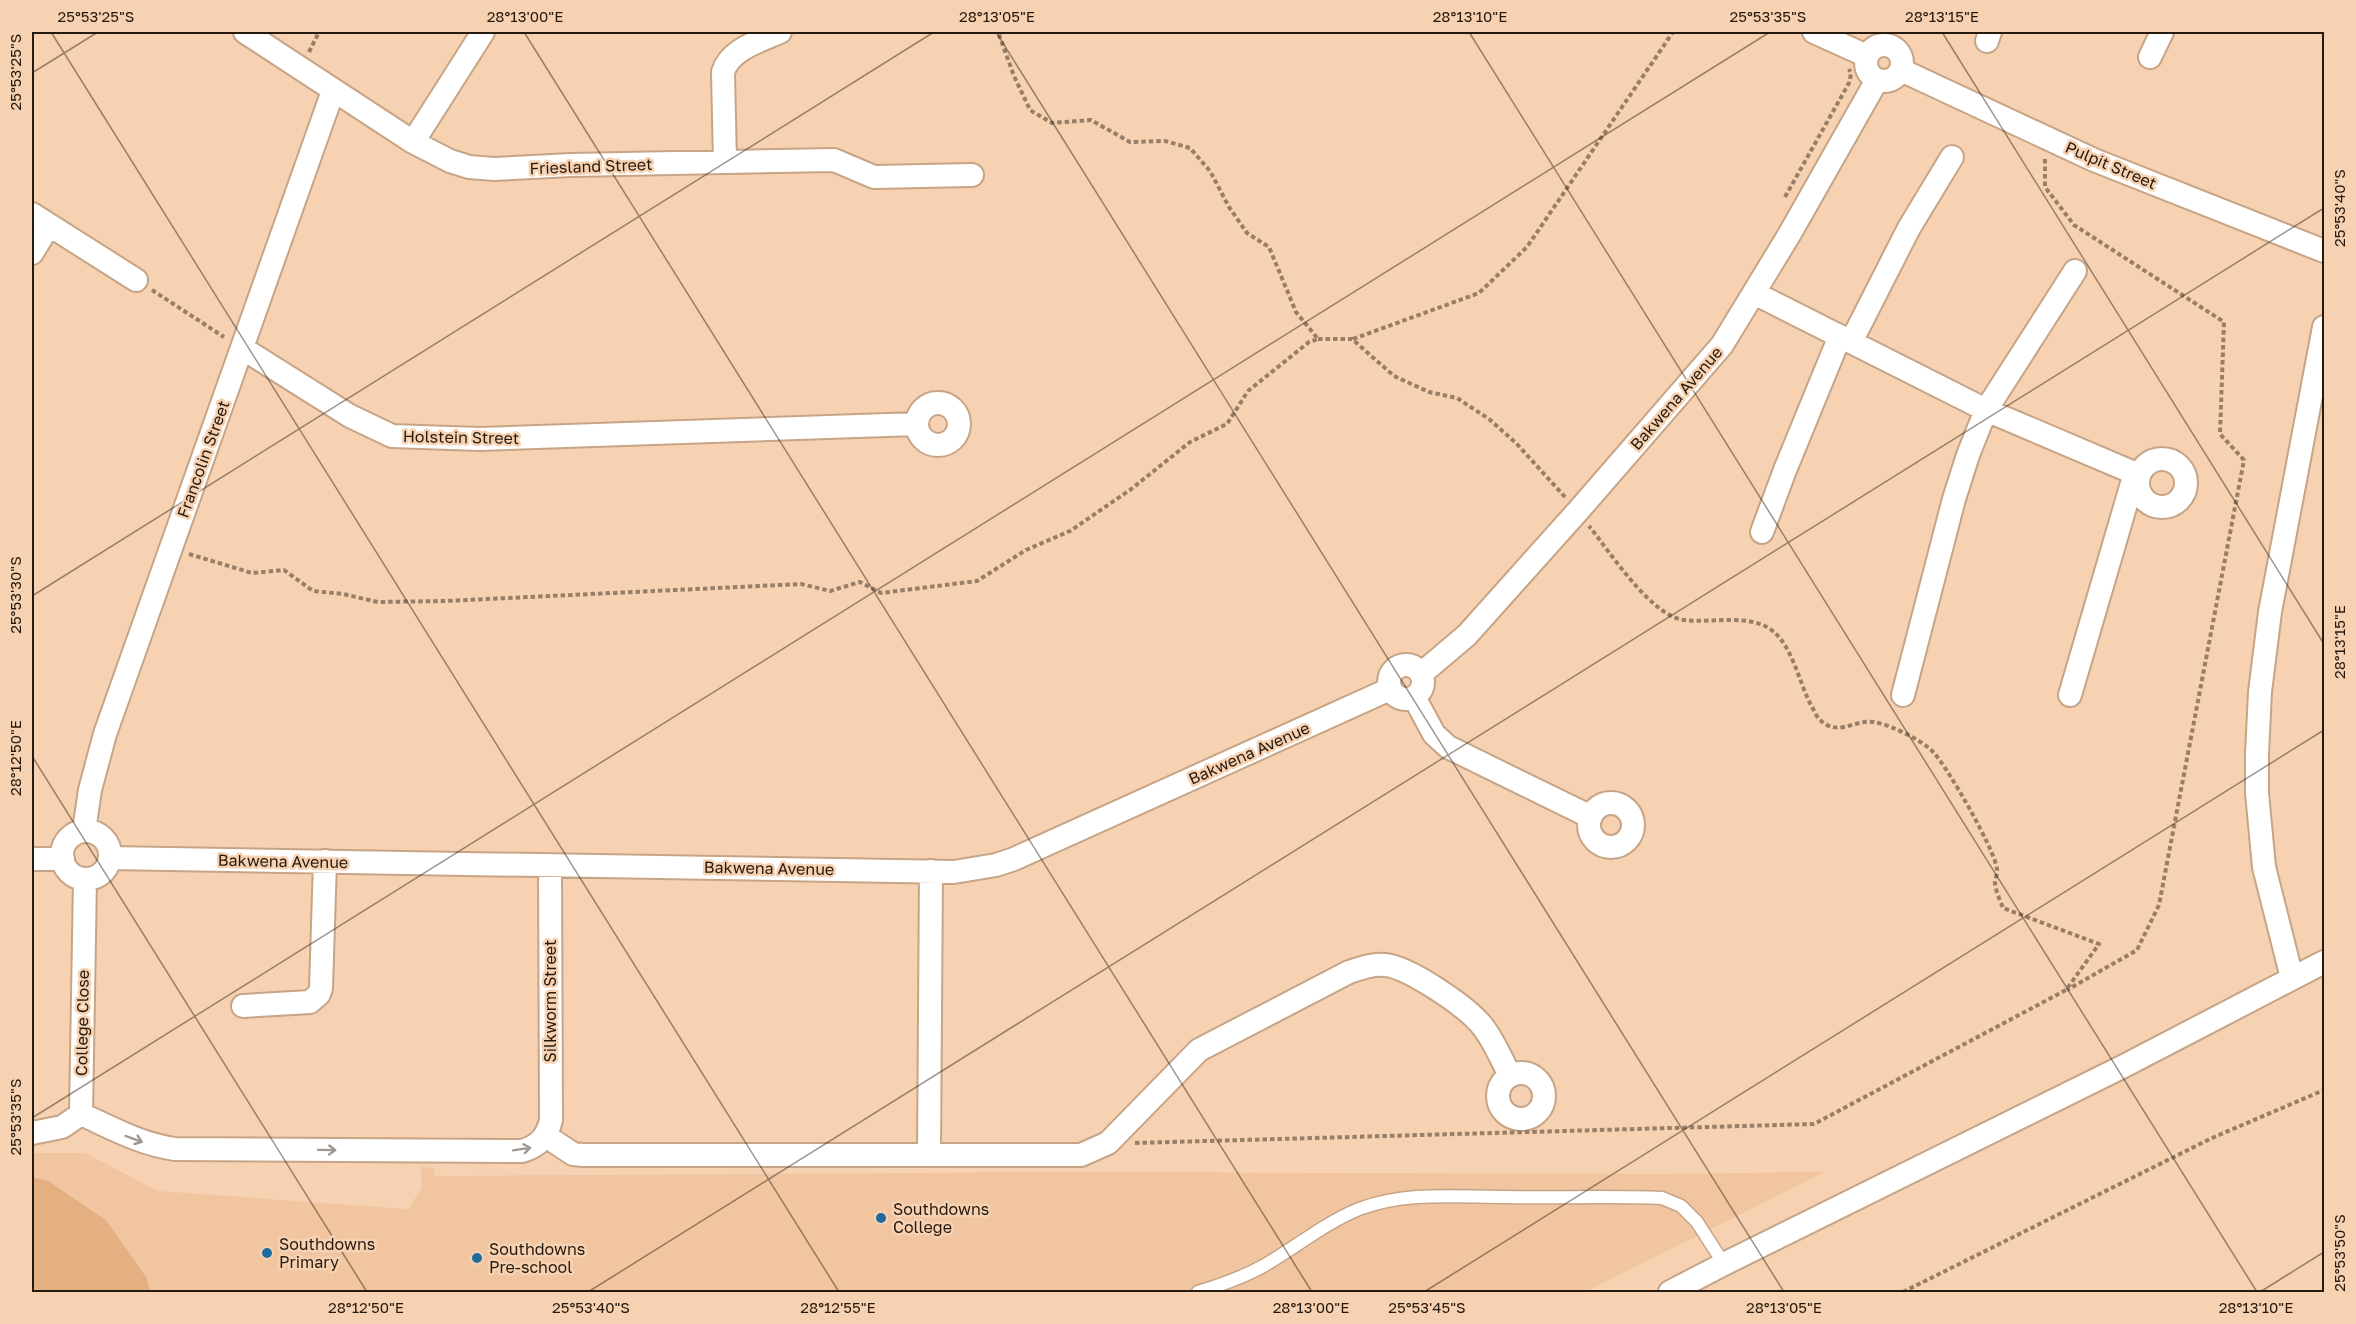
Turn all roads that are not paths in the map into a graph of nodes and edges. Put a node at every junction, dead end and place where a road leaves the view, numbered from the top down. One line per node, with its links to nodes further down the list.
1 (245, 32): 10 (street, Friesland Street)
2 (483, 32): 11 (street)
3 (780, 32): 13 (street)
4 (1814, 32): 6 (street)
5 (2162, 32): 7 (street)
6 (1870, 49): 8 (street); 9 (street)
7 (2151, 57)
8 (1901, 70): 9 (street); 16 (street, Pulpit Street)
9 (1877, 80): 20 (street, Bakwena Avenue)
10 (333, 91): 11 (street, Friesland Street); 23 (street, Francolin Street)
11 (413, 141): 13 (street, Friesland Street)
12 (1952, 157): 22 (street)
13 (725, 162): 14 (street, Friesland Street)
14 (972, 175)
15 (40, 220): 17 (street); 19 (street)
16 (2325, 251)
17 (32, 253)
18 (2075, 271): 24 (street)
19 (136, 280)
20 (1754, 293): 22 (street); 27 (street, Bakwena Avenue)
21 (2325, 327): 42 (street)
22 (1846, 339): 24 (street); 26 (street)
23 (242, 348): 25 (street, Holstein Street); 33 (street, Francolin Street)
24 (1986, 410): 29 (street); 30 (street)
25 (917, 424)
26 (1762, 532)
27 (1421, 674): 28 (street); 31 (street)
28 (1390, 690): 31 (street); 39 (street, Bakwena Avenue)
29 (1903, 695)
30 (2070, 695)
31 (1414, 697): 32 (street)
32 (1591, 817)
33 (84, 831): 34 (street); 36 (street)
34 (110, 858): 37 (street, Bakwena Avenue); 40 (street)
35 (32, 859): 36 (street)
36 (63, 859): 40 (street)
37 (325, 861): 38 (street, Bakwena Avenue); 43 (street)
38 (550, 865): 39 (street, Bakwena Avenue); 47 (street, Silkworm Street)
39 (931, 872): 48 (street)
40 (85, 879): 45 (street, College Close)
41 (2325, 962): 42 (street)
42 (2292, 978): 49 (street)
43 (243, 1006)
44 (1510, 1076): 48 (street)
45 (81, 1114): 46 (street); 47 (street, one-way to 47)
46 (32, 1133)
47 (546, 1136): 48 (street)
48 (929, 1155)
49 (1724, 1264): 50 (lane); 51 (street)
50 (1198, 1293)
51 (1670, 1293)

